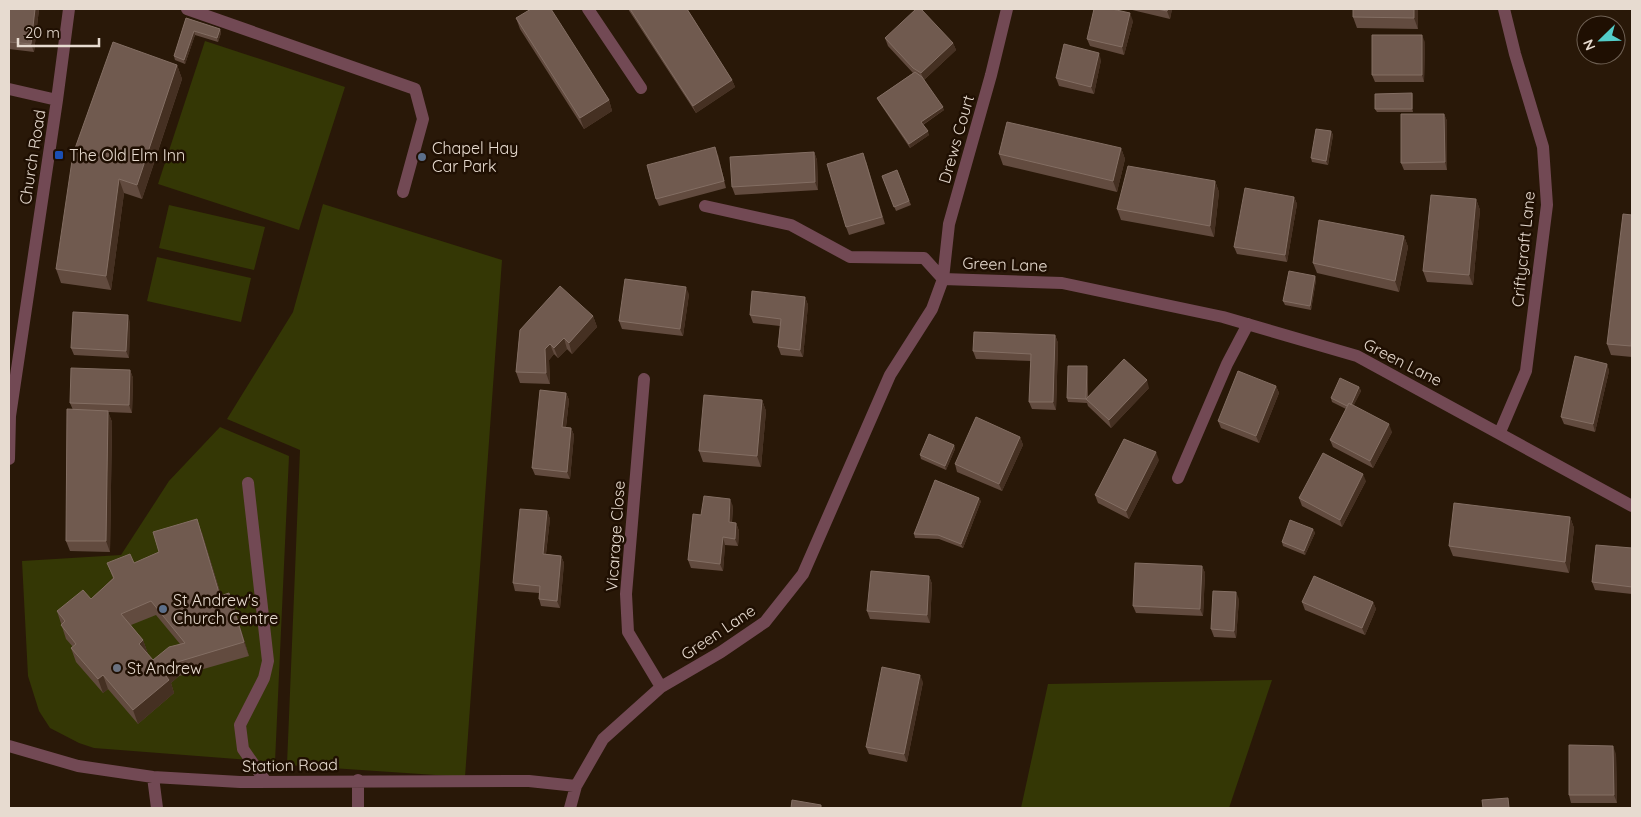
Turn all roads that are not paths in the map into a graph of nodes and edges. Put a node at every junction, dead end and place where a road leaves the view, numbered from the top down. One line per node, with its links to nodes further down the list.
1 (69, 9): 8 (street, Church Road)
2 (187, 9): 9 (street)
3 (588, 9): 6 (street)
4 (1007, 9): 11 (street, Drews Court)
5 (1504, 9): 15 (street, Criftycraft Lane)
6 (641, 88)
7 (9, 89): 8 (street)
8 (57, 100): 14 (street, Church Road)
9 (403, 192)
10 (705, 206): 11 (street)
11 (943, 279): 12 (street, Green Lane); 20 (street, Green Lane)
12 (1248, 324): 15 (street, Green Lane); 17 (street)
13 (644, 379): 20 (street, Vicarage Close)
14 (9, 416): 16 (street, Church Road)
15 (1500, 432): 19 (street, Green Lane)
16 (9, 459)
17 (1178, 478)
18 (248, 483): 24 (street)
19 (1632, 506)
20 (661, 687): 25 (street, Green Lane)
21 (9, 745): 22 (street, Station Road)
22 (153, 777): 24 (street, Station Road); 26 (street)
23 (358, 780): 24 (street, Station Road); 25 (street, Station Road); 27 (street)
24 (266, 782)
25 (576, 786): 28 (street, Green Lane)
26 (157, 808)
27 (358, 808)
28 (570, 808)

